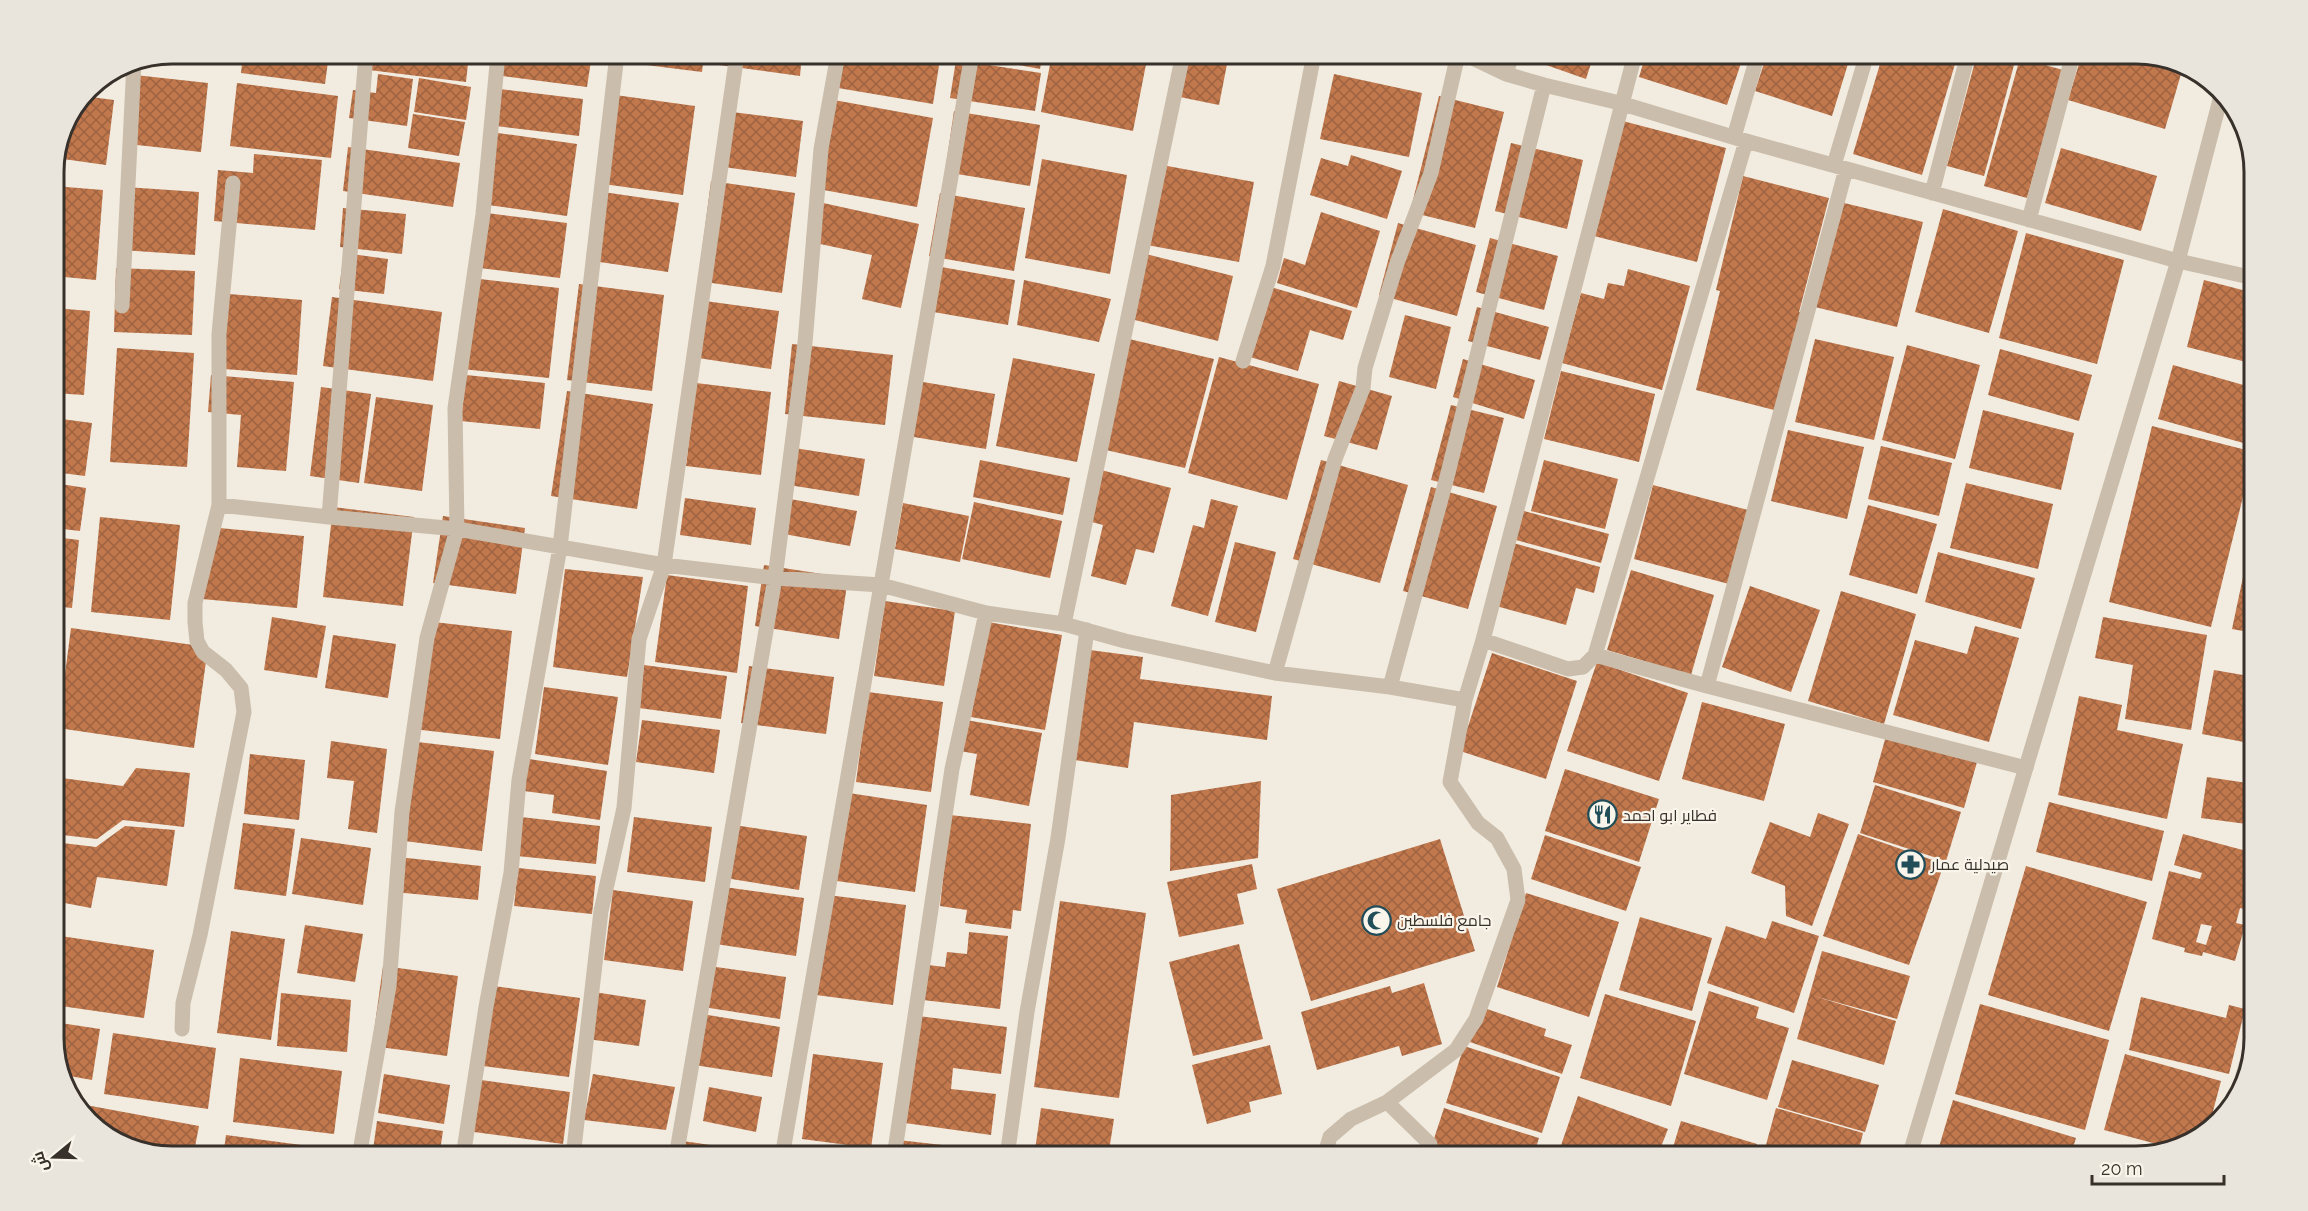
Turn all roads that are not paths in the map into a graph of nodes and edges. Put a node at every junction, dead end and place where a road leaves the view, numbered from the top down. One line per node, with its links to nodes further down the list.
1 (1181, 64): 39 (street)
2 (1312, 64): 30 (street)
3 (1456, 64): 43 (street)
4 (1486, 64): 18 (street)
5 (1509, 64): 18 (street)
6 (1632, 64): 20 (street)
7 (1756, 64): 22 (street)
8 (1865, 64): 23 (street)
9 (1965, 64): 25 (street)
10 (2070, 64): 26 (street)
11 (365, 65): 32 (street)
12 (497, 65): 33 (street)
13 (616, 65): 34 (street)
14 (734, 65): 35 (street)
15 (836, 65): 36 (street)
16 (970, 65): 37 (street)
17 (134, 72): 29 (street)
18 (1506, 74): 19 (street)
19 (1544, 85): 20 (street); 45 (street)
20 (1620, 103): 22 (street); 41 (street)
21 (2220, 105): 27 (street)
22 (1740, 139): 23 (street); 42 (street)
23 (1840, 167): 25 (street); 44 (street)
24 (233, 183): 31 (street)
25 (1932, 193): 26 (street)
26 (2029, 220): 27 (street)
27 (2178, 261): 28 (street); 47 (street)
28 (2243, 276)
29 (122, 306)
30 (1243, 361)
31 (219, 505): 32 (street); 48 (street)
32 (329, 517): 33 (street)
33 (457, 529): 34 (street); 50 (street)
34 (560, 547): 35 (street); 51 (street)
35 (664, 566): 36 (street); 52 (street)
36 (775, 578): 37 (street); 53 (street)
37 (880, 585): 38 (street); 54 (street)
38 (986, 613): 39 (street); 55 (street)
39 (1064, 624): 40 (street)
40 (1087, 630): 43 (street); 56 (street)
41 (1484, 640): 42 (street); 46 (street)
42 (1595, 655): 44 (street)
43 (1275, 673): 45 (street)
44 (1707, 686): 47 (street)
45 (1390, 687): 46 (street)
46 (1465, 700): 49 (street)
47 (2026, 768): 59 (street)
48 (182, 1029)
49 (1387, 1102): 57 (street); 58 (street)
50 (361, 1146)
51 (465, 1146)
52 (574, 1146)
53 (678, 1146)
54 (784, 1146)
55 (896, 1146)
56 (1009, 1146)
57 (1327, 1146)
58 (1430, 1146)
59 (1912, 1146)

